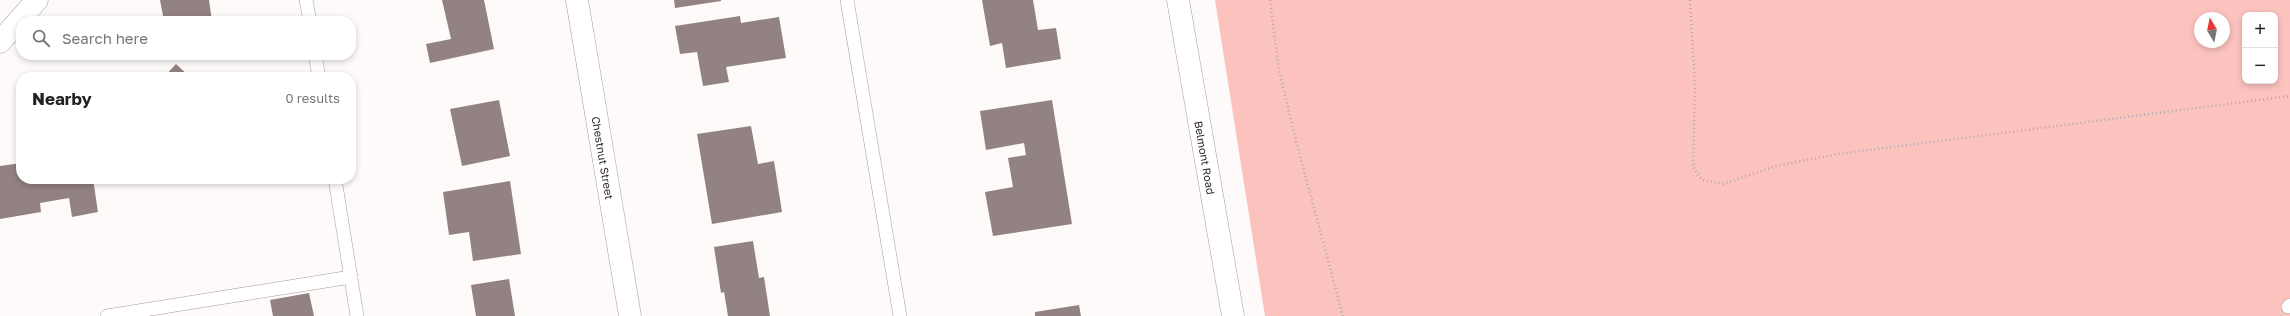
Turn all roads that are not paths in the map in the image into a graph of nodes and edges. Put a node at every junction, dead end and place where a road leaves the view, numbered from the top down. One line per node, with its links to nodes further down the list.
1 (37, 0): 6 (street)
2 (306, 0): 7 (lane)
3 (577, 0): 16 (street, Chestnut Street)
4 (847, 0): 17 (lane)
5 (1178, 0): 18 (street, Belmont Road)
6 (23, 16)
7 (309, 16)
8 (16, 24): 9 (street)
9 (0, 42)
10 (316, 60): 11 (lane)
11 (318, 72)
12 (336, 184): 13 (lane)
13 (351, 277): 14 (lane); 15 (lane)
14 (107, 316)
15 (357, 316)
16 (630, 316)
17 (900, 316)
18 (1232, 316)

